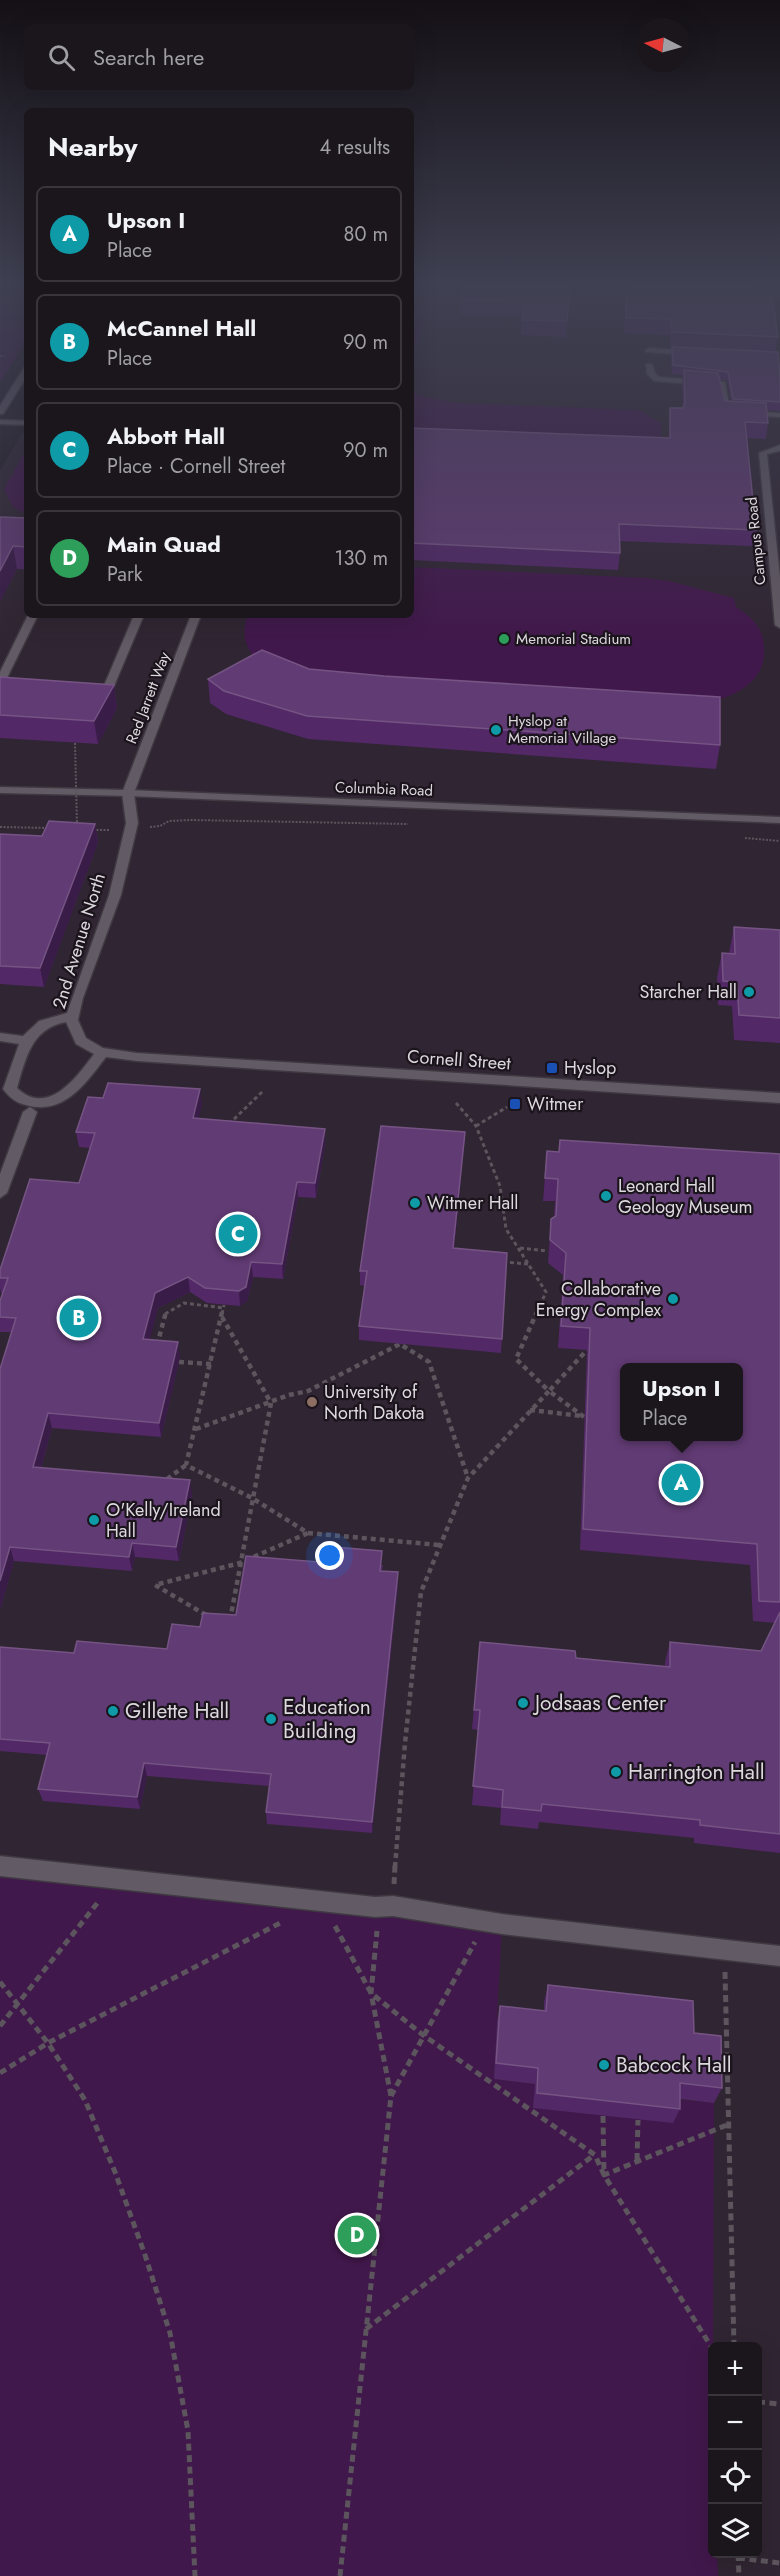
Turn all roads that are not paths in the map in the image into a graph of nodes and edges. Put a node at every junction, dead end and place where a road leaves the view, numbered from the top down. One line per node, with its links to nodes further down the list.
1 (725, 406): 2 (street)
2 (780, 415)
3 (0, 422): 4 (street)
4 (24, 423)
5 (780, 448): 9 (street, Campus Road)
6 (32, 618): 10 (street)
7 (138, 618): 11 (street)
8 (195, 618): 13 (street, Red Jarrett Way)
9 (780, 625)
10 (3, 684)
11 (84, 690)
12 (0, 790): 13 (street, Columbia Road)
13 (128, 793): 14 (street, Columbia Road); 17 (street, 2nd Avenue North)
14 (639, 815): 15 (street, Columbia Road); 16 (street, Columbia Road)
15 (780, 820)
16 (780, 827)
17 (73, 1016): 19 (street); 20 (street, 2nd Avenue North)
18 (0, 1036): 19 (street)
19 (26, 1041): 20 (street)
20 (103, 1052): 21 (street, 2nd Avenue North)
21 (137, 1057): 22 (street, Cornell Street)
22 (780, 1098)
23 (30, 1112): 24 (street)
24 (0, 1193)
25 (0, 1866): 26 (street)
26 (780, 1956)

